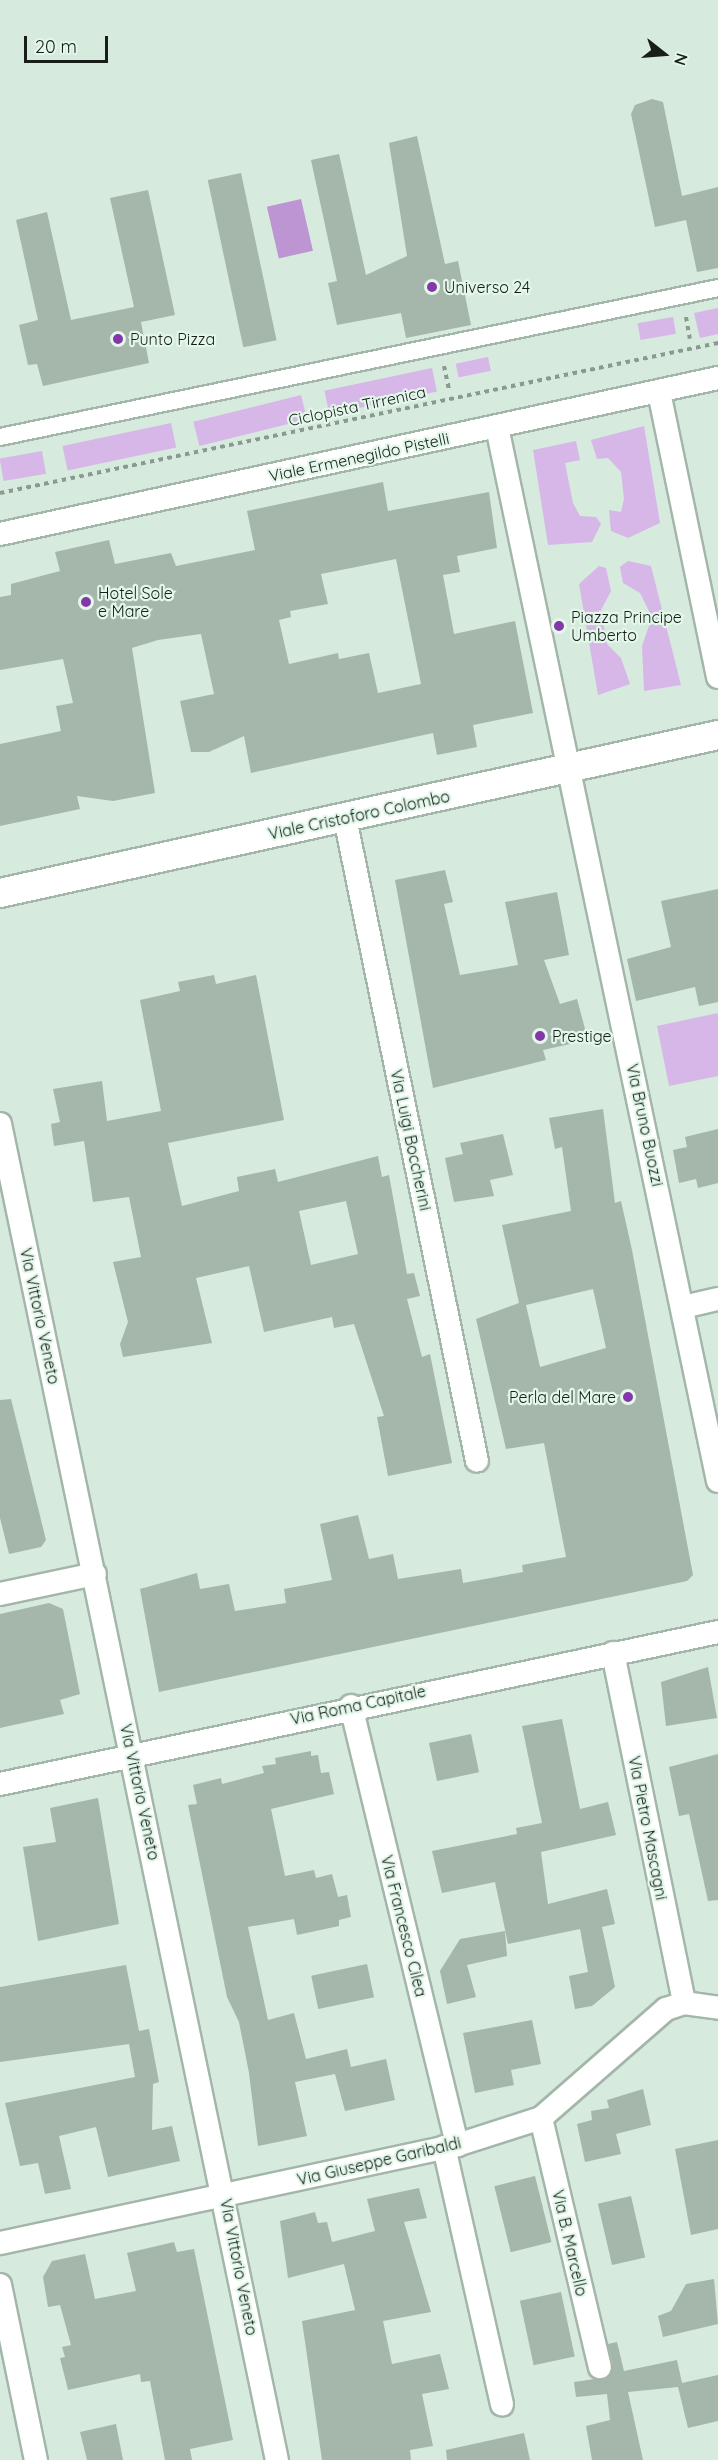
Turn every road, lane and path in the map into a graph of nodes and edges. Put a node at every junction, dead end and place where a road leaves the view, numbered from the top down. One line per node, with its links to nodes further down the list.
1 (718, 288): 6 (street)
2 (718, 343): 7 (path, Ciclopista Tirrenica)
3 (718, 378): 4 (street, Viale Ermenegildo Pistelli)
4 (659, 392): 5 (street, Viale Ermenegildo Pistelli); 9 (street)
5 (497, 427): 8 (street, Viale Ermenegildo Pistelli); 11 (street)
6 (0, 438)
7 (0, 493)
8 (0, 534)
9 (718, 677)
10 (718, 735): 11 (street, Viale Cristoforo Colombo)
11 (570, 768): 12 (street, Viale Cristoforo Colombo); 16 (street, Via Bruno Buozzi)
12 (345, 818): 13 (street, Viale Cristoforo Colombo); 17 (street, Via Luigi Boccherini)
13 (0, 893)
14 (0, 1124): 19 (street, Via Vittorio Veneto)
15 (718, 1299): 16 (street)
16 (683, 1307): 18 (street, Via Bruno Buozzi)
17 (477, 1461)
18 (718, 1481)
19 (94, 1574): 20 (street); 24 (street, Via Vittorio Veneto)
20 (0, 1594)
21 (718, 1632): 22 (street, Via Roma Capitale)
22 (613, 1653): 23 (street, Via Roma Capitale); 26 (street, Via Pietro Mascagni)
23 (351, 1706): 24 (street, Via Roma Capitale); 29 (street, Via Francesco Cilea)
24 (132, 1754): 25 (street, Via Roma Capitale); 30 (street, Via Vittorio Veneto)
25 (0, 1784)
26 (684, 2003): 27 (street); 28 (street, Via Giuseppe Garibaldi)
27 (718, 2008)
28 (541, 2118): 29 (street, Via Giuseppe Garibaldi); 33 (street, Via B. Marcello)
29 (450, 2146): 30 (street, Via Giuseppe Garibaldi); 34 (street, Via Francesco Cilea)
30 (225, 2196): 31 (street, Via Giuseppe Garibaldi); 36 (street, Via Vittorio Veneto)
31 (0, 2243)
32 (0, 2285): 35 (street)
33 (600, 2367)
34 (502, 2405)
35 (36, 2460)
36 (277, 2460)

